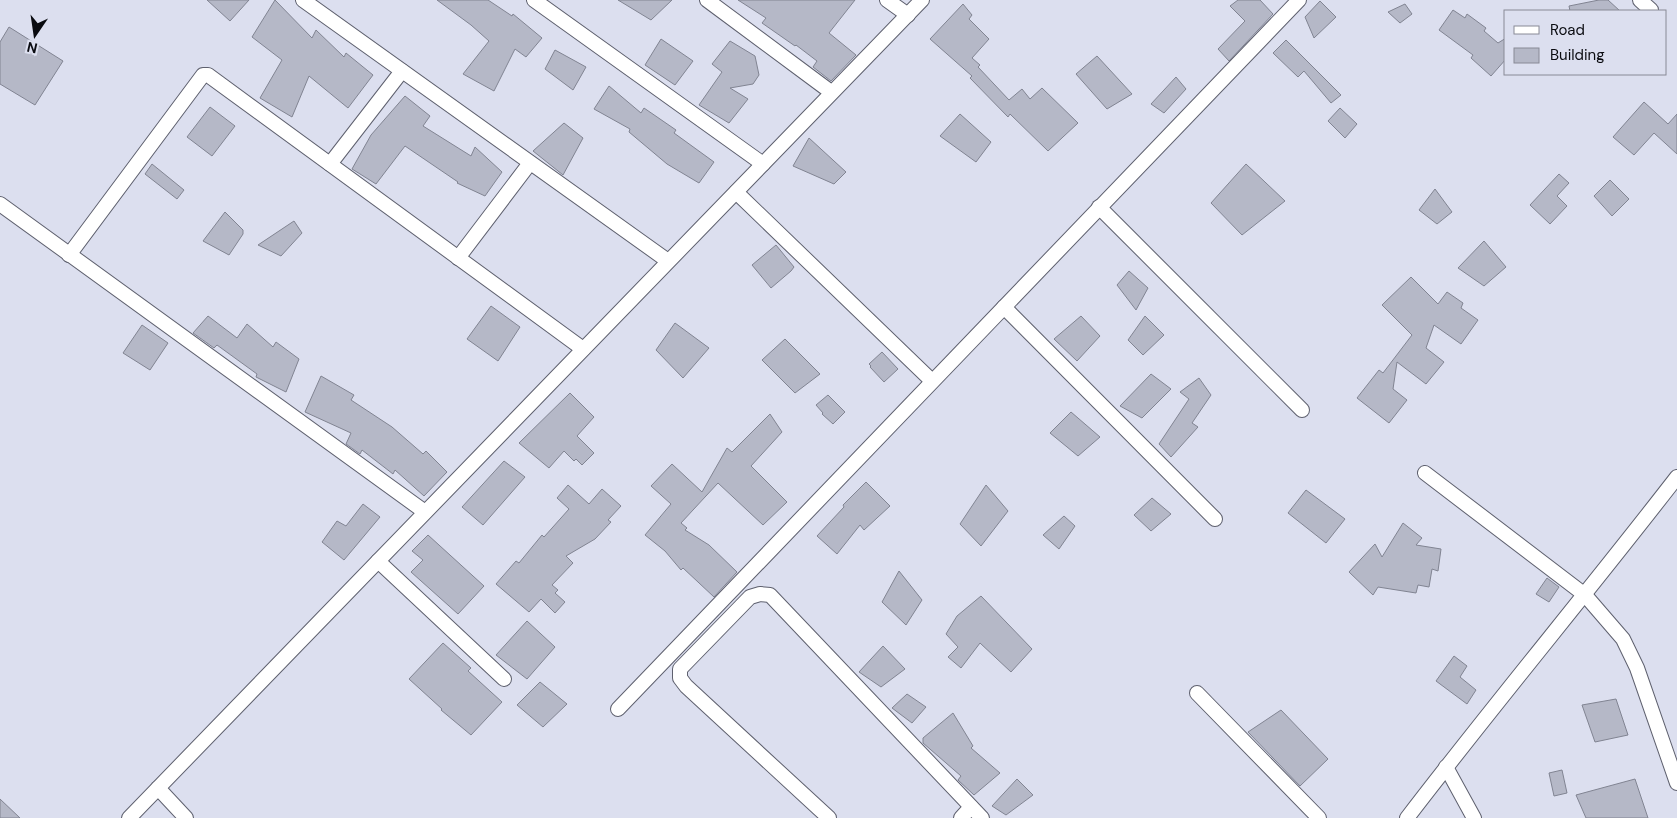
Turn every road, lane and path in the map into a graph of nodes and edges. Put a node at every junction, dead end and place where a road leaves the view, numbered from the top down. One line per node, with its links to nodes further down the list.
1 (303, 0): 10 (street)
2 (534, 0): 14 (street)
3 (707, 0): 11 (street)
4 (887, 0): 9 (street)
5 (922, 0): 9 (street)
6 (1299, 0): 17 (street)
7 (1640, 0): 8 (street)
8 (1651, 10)
9 (908, 15): 11 (street)
10 (402, 71): 12 (street); 13 (street)
11 (831, 92): 14 (street)
12 (530, 162): 19 (street); 20 (street)
13 (330, 164): 18 (street); 19 (street)
14 (763, 164): 15 (street)
15 (736, 192): 20 (street); 23 (street)
16 (0, 204): 18 (street)
17 (1099, 207): 21 (street); 24 (street)
18 (69, 255): 27 (street)
19 (458, 258): 22 (street)
20 (668, 261): 22 (street)
21 (1004, 307): 23 (street); 28 (street)
22 (583, 349): 27 (street)
23 (932, 381): 33 (street)
24 (1302, 410)
25 (1425, 473): 30 (street)
26 (1677, 477): 30 (street)
27 (425, 512): 29 (street)
28 (1216, 519)
29 (378, 561): 31 (street); 36 (street)
30 (1585, 595): 34 (street); 35 (street)
31 (504, 679)
32 (1197, 693): 43 (street)
33 (618, 709)
34 (1446, 767): 44 (street); 45 (street)
35 (1677, 783)
36 (158, 788): 38 (street); 39 (street)
37 (971, 807): 40 (street); 41 (street); 42 (street)
38 (129, 818)
39 (186, 818)
40 (829, 818)
41 (961, 818)
42 (982, 818)
43 (1319, 818)
44 (1406, 818)
45 (1474, 818)

